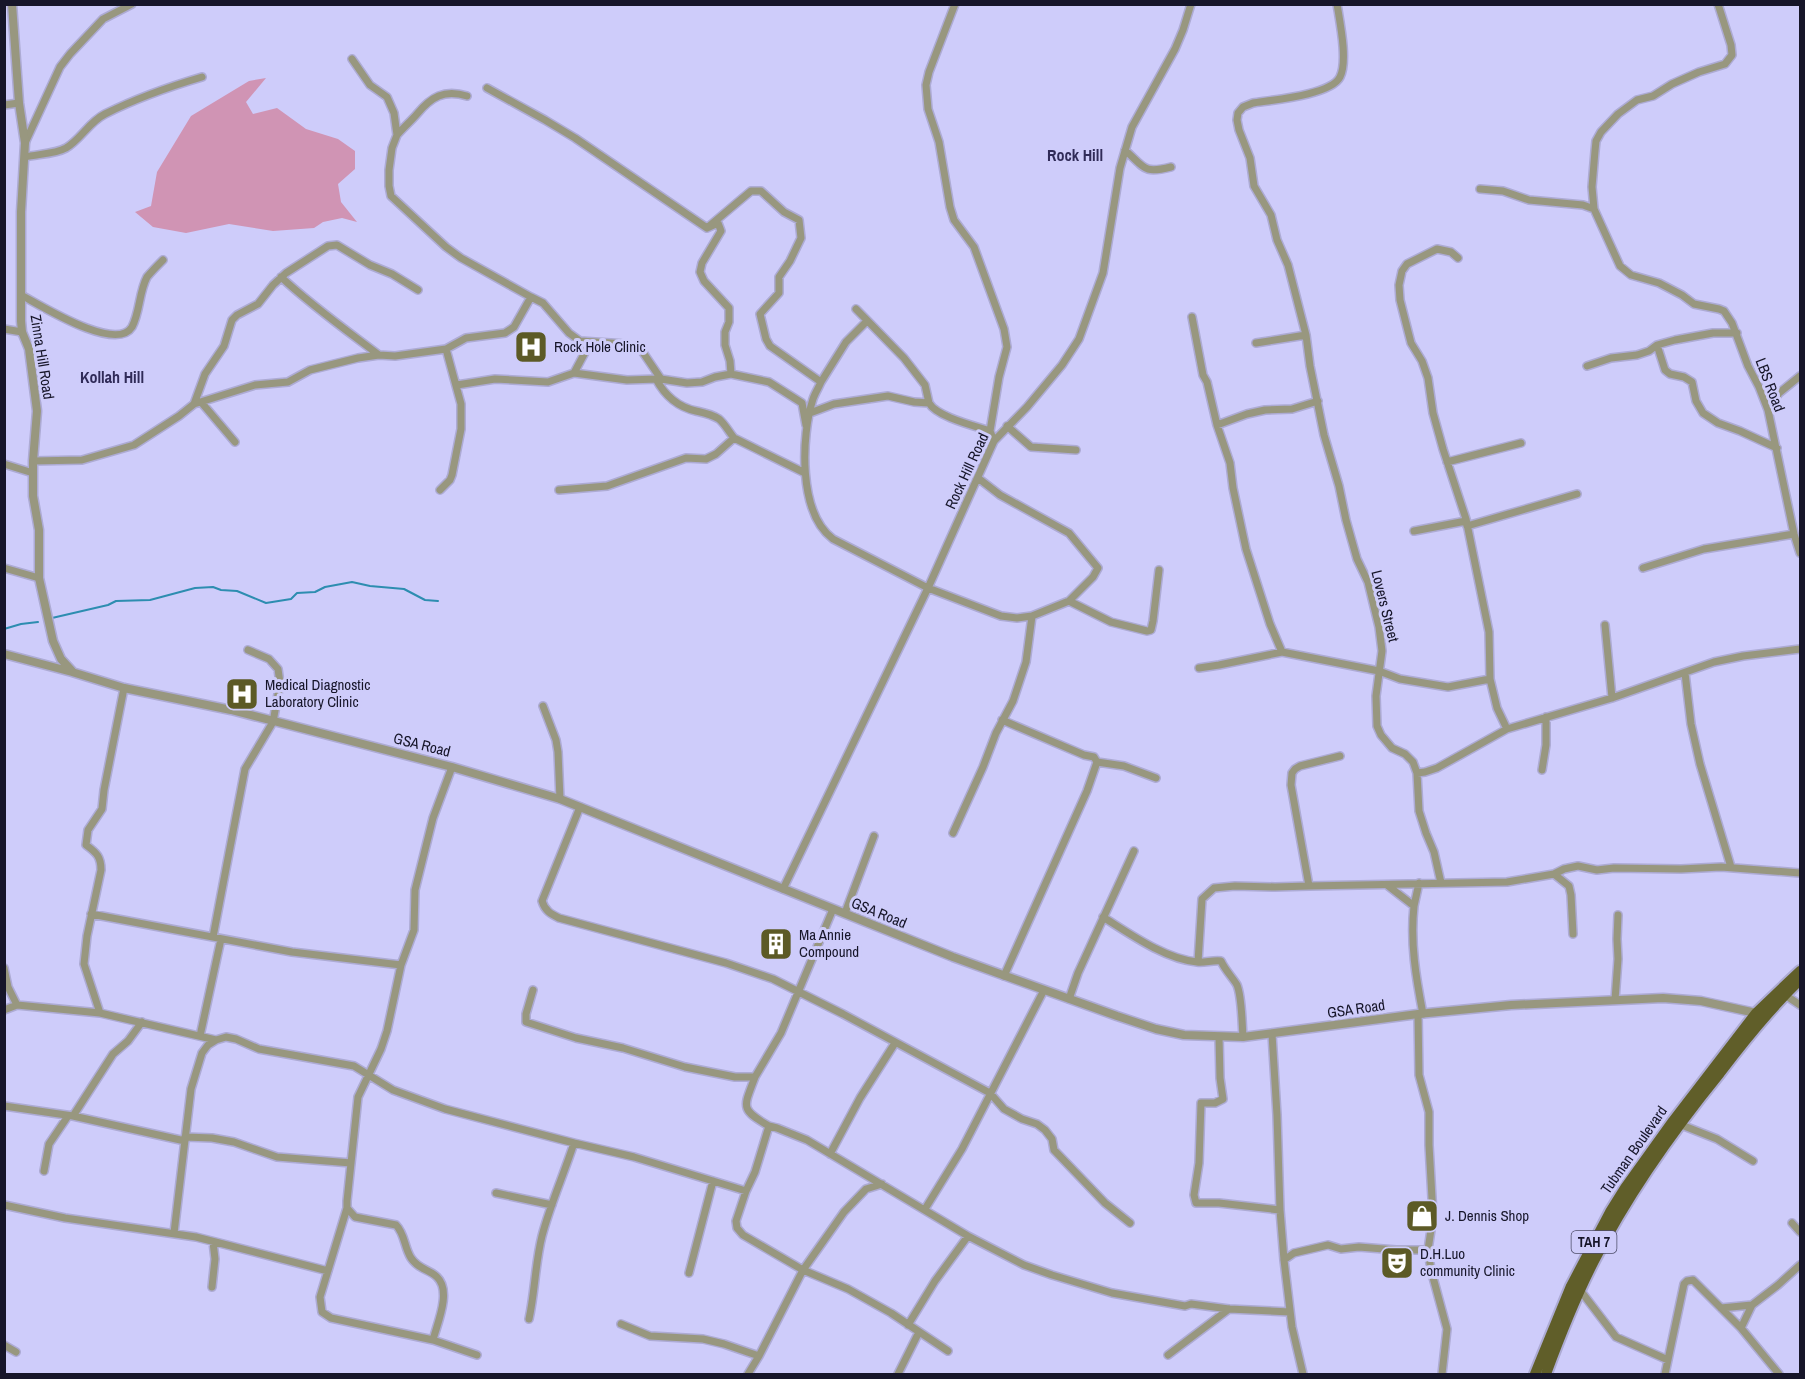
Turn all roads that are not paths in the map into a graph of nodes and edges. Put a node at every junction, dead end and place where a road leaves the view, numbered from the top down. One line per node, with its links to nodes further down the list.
1 (12, 4): 11 (street, Zinna Hill Road)
2 (132, 4): 14 (street)
3 (955, 4): 54 (street)
4 (1191, 4): 15 (street, Rock Hill Road)
5 (1337, 4): 33 (street, Lovers Street)
6 (1718, 4): 19 (street)
7 (352, 59): 13 (street)
8 (202, 77): 16 (street)
9 (488, 88): 20 (street)
10 (467, 96): 13 (street)
11 (19, 103): 12 (street); 14 (street, Zinna Hill Road)
12 (4, 105)
13 (397, 135): 26 (street)
14 (25, 143): 16 (street, Zinna Hill Road)
15 (1125, 150): 17 (street); 52 (street, Rock Hill Road)
16 (25, 157): 25 (street, Zinna Hill Road)
17 (1171, 167)
18 (1480, 189): 19 (street)
19 (1594, 209): 32 (street, LBS Road)
20 (707, 228): 41 (street); 44 (street)
21 (1458, 258): 62 (street)
22 (164, 260): 25 (street)
23 (282, 277): 24 (street); 38 (street); 47 (street)
24 (417, 290)
25 (21, 295): 31 (street, Zinna Hill Road)
26 (531, 297): 34 (street); 37 (street)
27 (856, 309): 29 (street)
28 (1192, 317): 51 (street)
29 (867, 321): 44 (street); 48 (street)
30 (4, 329): 31 (street)
31 (22, 332): 61 (street, Zinna Hill Road)
32 (1737, 333): 36 (street); 49 (street, LBS Road)
33 (1306, 335): 35 (street); 46 (street, Lovers Street)
34 (590, 343): 40 (street); 43 (street)
35 (1256, 343)
36 (1657, 345): 39 (street); 59 (street)
37 (446, 349): 38 (street); 45 (street)
38 (379, 355): 47 (street)
39 (1587, 366)
40 (574, 373): 43 (street); 45 (street)
41 (732, 374): 43 (street); 53 (street)
42 (1800, 376): 49 (street)
43 (658, 379): 55 (street)
44 (822, 382): 50 (street)
45 (457, 385): 67 (street)
46 (1318, 401): 51 (street); 87 (street, Lovers Street)
47 (198, 403): 57 (street); 61 (street)
48 (929, 403): 50 (street); 54 (street)
49 (1768, 410): 59 (street, LBS Road)
50 (810, 413): 53 (street)
51 (1217, 425): 84 (street)
52 (1007, 426): 56 (street, Rock Hill Road); 60 (street)
53 (807, 428): 65 (street)
54 (990, 432): 56 (street)
55 (734, 438): 65 (street); 68 (street)
56 (994, 441): 66 (street, Rock Hill Road)
57 (235, 442)
58 (1521, 443): 62 (street)
59 (1777, 448): 72 (street, LBS Road)
60 (1076, 450)
61 (33, 461): 64 (street, Zinna Hill Road)
62 (1447, 462): 70 (street)
63 (4, 464): 64 (street)
64 (33, 473): 77 (street, Zinna Hill Road)
65 (805, 473): 78 (street)
66 (978, 478): 78 (street, Rock Hill Road); 79 (street)
67 (440, 490)
68 (559, 490)
69 (1577, 494): 70 (street)
70 (1467, 523): 71 (street); 90 (street)
71 (1414, 531)
72 (1794, 534): 73 (street, LBS Road); 75 (street)
73 (1800, 553)
74 (4, 568): 77 (street)
75 (1643, 568)
76 (1159, 570): 79 (street)
77 (39, 578): 88 (street, Zinna Hill Road)
78 (928, 588): 80 (street); 116 (street, Rock Hill Road)
79 (1069, 601): 80 (street)
80 (1032, 616): 95 (street)
81 (1605, 625): 92 (street)
82 (1800, 649): 89 (street)
83 (248, 650): 96 (street)
84 (1282, 651): 86 (street); 87 (street)
85 (4, 654): 88 (street, GSA Road)
86 (1199, 668)
87 (1379, 671): 90 (street); 102 (street, Lovers Street)
88 (72, 672): 91 (street, GSA Road)
89 (1685, 673): 92 (street); 109 (street)
90 (1490, 679): 97 (street)
91 (124, 688): 96 (street, GSA Road); 120 (street)
92 (1612, 699): 94 (street)
93 (543, 706): 104 (street)
94 (1546, 717): 97 (street); 101 (street)
95 (1002, 720): 99 (street); 106 (street)
96 (273, 722): 100 (street, GSA Road); 124 (street)
97 (1507, 729): 102 (street)
98 (1340, 756): 115 (street)
99 (1098, 762): 103 (street); 129 (street)
100 (452, 767): 104 (street, GSA Road); 126 (street)
101 (1542, 770)
102 (1417, 773): 113 (street)
103 (1156, 778)
104 (560, 799): 105 (street, GSA Road)
105 (580, 807): 116 (street, GSA Road); 133 (street)
106 (953, 833)
107 (874, 836): 119 (street)
108 (1134, 851): 122 (street)
109 (1731, 867): 110 (street); 111 (street)
110 (1800, 873)
111 (1554, 874): 113 (street); 123 (street)
112 (1419, 883): 113 (street); 114 (street); 117 (street)
113 (1441, 884)
114 (1387, 885): 115 (street); 117 (street)
115 (1309, 886): 125 (street)
116 (783, 889): 118 (street, GSA Road)
117 (1414, 906): 141 (street)
118 (833, 909): 119 (street, GSA Road); 133 (street)
119 (845, 913): 129 (street, GSA Road)
120 (91, 914): 124 (street); 140 (street)
121 (1618, 915): 136 (street)
122 (1103, 917): 125 (street); 135 (street)
123 (1573, 934)
124 (217, 938): 126 (street); 145 (street)
125 (1198, 962): 147 (street)
126 (401, 965): 150 (street)
127 (4, 968): 137 (street)
128 (1800, 971): 142 (highway, Tubman Boulevard / TAH 7)
129 (1004, 976): 132 (street, GSA Road)
130 (1800, 980): 134 (highway, Tubman Boulevard / TAH 7)
131 (533, 990): 151 (street)
132 (1044, 990): 135 (street, GSA Road); 152 (street)
133 (798, 992): 149 (street); 151 (street)
134 (1785, 995): 138 (street); 142 (highway, Tubman Boulevard / TAH 7)
135 (1069, 999): 146 (street, GSA Road)
136 (1615, 1000): 141 (street, GSA Road); 142 (street, GSA Road)
137 (17, 1005): 139 (street); 140 (street)
138 (1800, 1005)
139 (4, 1010)
140 (100, 1013): 143 (street)
141 (1420, 1014): 144 (street, GSA Road); 180 (street)
142 (1759, 1016): 155 (highway, Tubman Boulevard / TAH 7); 209 (highway, Tubman Boulevard / TAH 7)
143 (142, 1022): 145 (street); 154 (street)
144 (1272, 1034): 147 (street, GSA Road); 173 (street)
145 (200, 1036): 148 (street)
146 (1219, 1037): 147 (street, GSA Road); 173 (street)
147 (1243, 1037)
148 (216, 1040): 150 (street); 157 (street)
149 (895, 1043): 152 (street); 159 (street)
150 (370, 1075): 158 (street); 161 (street)
151 (755, 1077): 156 (street)
152 (990, 1093): 172 (street); 175 (street)
153 (4, 1106): 154 (street)
154 (71, 1116): 157 (street); 162 (street)
155 (1678, 1124): 160 (street); 187 (highway, Tubman Boulevard / TAH 7)
156 (769, 1126): 159 (street); 167 (street)
157 (185, 1139): 161 (street); 177 (street)
158 (574, 1143): 164 (street); 170 (street)
159 (830, 1154): 163 (street)
160 (1753, 1161)
161 (351, 1162): 171 (street)
162 (44, 1171)
163 (870, 1177): 165 (street); 166 (street)
164 (713, 1181): 167 (street); 185 (street)
165 (882, 1184): 166 (street); 172 (street)
166 (866, 1189): 183 (street)
167 (746, 1191): 183 (street)
168 (496, 1193): 170 (street)
169 (4, 1205): 177 (street)
170 (552, 1205): 192 (street)
171 (347, 1208): 184 (street); 197 (street)
172 (925, 1209): 178 (street)
173 (1280, 1210): 181 (street)
174 (1792, 1223): 176 (street)
175 (1130, 1224)
176 (1800, 1232)
177 (174, 1233): 179 (street)
178 (968, 1236): 190 (street); 194 (street)
179 (213, 1242): 184 (street); 186 (street)
180 (1428, 1250): 181 (street); 208 (street)
181 (1284, 1260): 191 (street)
182 (1800, 1265): 188 (street)
183 (803, 1270): 194 (street); 203 (street)
184 (328, 1271): 197 (street)
185 (689, 1273)
186 (212, 1287)
187 (1580, 1290): 204 (street); 210 (highway, Tubman Boulevard / TAH 7)
188 (1752, 1305): 189 (street); 195 (street)
189 (1721, 1308): 195 (street); 204 (street)
190 (1229, 1309): 191 (street); 202 (street)
191 (1290, 1312): 207 (street)
192 (529, 1319)
193 (621, 1324): 203 (street)
194 (908, 1324): 196 (street)
195 (1741, 1328): 212 (street)
196 (919, 1332): 199 (street); 206 (street)
197 (433, 1340): 201 (street)
198 (4, 1345): 200 (street)
199 (948, 1351)
200 (16, 1352)
201 (477, 1355)
202 (1168, 1355)
203 (759, 1356): 205 (street)
204 (1668, 1360): 211 (street)
205 (748, 1374)
206 (898, 1374)
207 (1303, 1374)
208 (1442, 1374)
209 (1535, 1374)
210 (1546, 1374)
211 (1665, 1374)
212 (1779, 1374)

